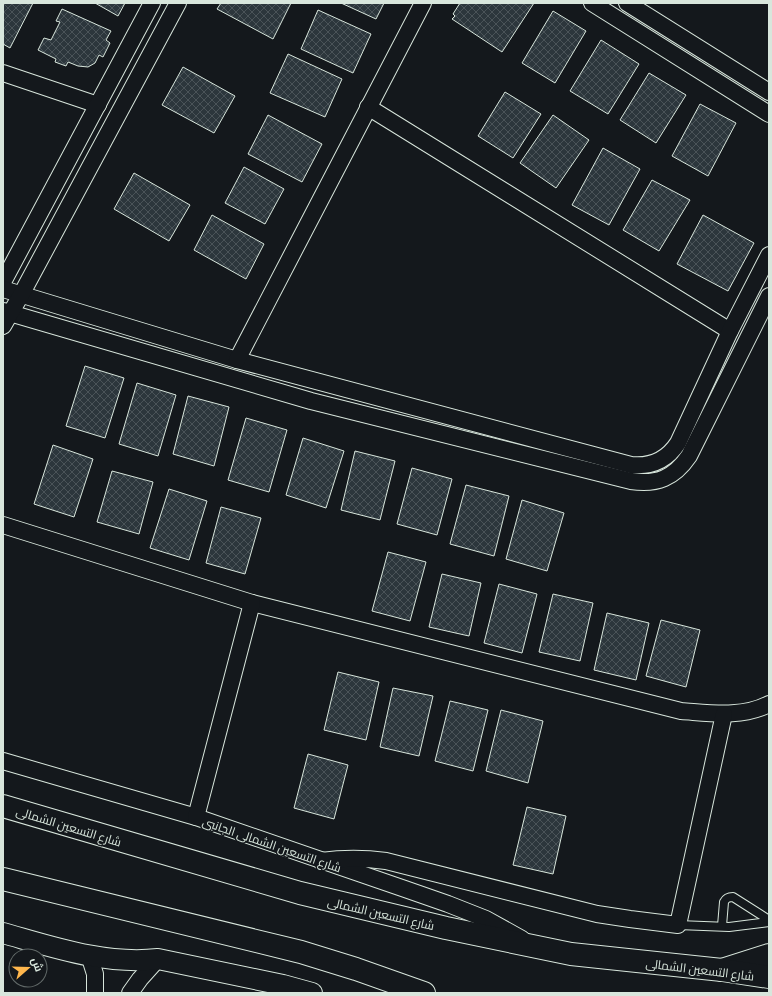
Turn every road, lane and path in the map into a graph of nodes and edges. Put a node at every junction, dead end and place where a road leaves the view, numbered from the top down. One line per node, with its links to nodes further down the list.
1 (152, 3): 8 (street)
2 (178, 3): 14 (street)
3 (423, 3): 9 (street)
4 (592, 3): 10 (street)
5 (627, 3): 7 (street)
6 (3, 73): 8 (street)
7 (769, 92)
8 (98, 104): 12 (street)
9 (368, 107): 17 (street); 18 (street)
10 (769, 114)
11 (769, 255): 17 (street)
12 (3, 282)
13 (3, 289): 14 (street)
14 (21, 295): 16 (street); 18 (street)
15 (769, 296): 16 (street)
16 (6, 317)
17 (730, 331): 18 (street)
18 (237, 360)
19 (3, 525): 20 (street)
20 (252, 603): 22 (street); 25 (street)
21 (769, 704): 22 (street)
22 (724, 714): 29 (street)
23 (3, 761): 25 (street, شارع التسعين الشمالى الجانبى)
24 (3, 806): 32 (main road, شارع التسعين الشمالى)
25 (196, 817): 26 (street, شارع التسعين الشمالى الجانبى)
26 (321, 861): 29 (street); 32 (street, شارع التسعين الشمالى الجانبى)
27 (3, 879): 41 (main road)
28 (769, 921): 30 (lane); 30 (lane)
29 (678, 925): 30 (lane)
30 (722, 926)
31 (3, 933): 33 (street)
32 (534, 946): 36 (main road, شارع التسعين الشمالى)
33 (88, 955): 35 (street); 38 (street)
34 (769, 955): 36 (main road)
35 (158, 960): 39 (street); 40 (street)
36 (722, 970): 37 (main road, شارع التسعين الشمالى)
37 (769, 977)
38 (95, 993)
39 (130, 993)
40 (312, 993)
41 (424, 993)

